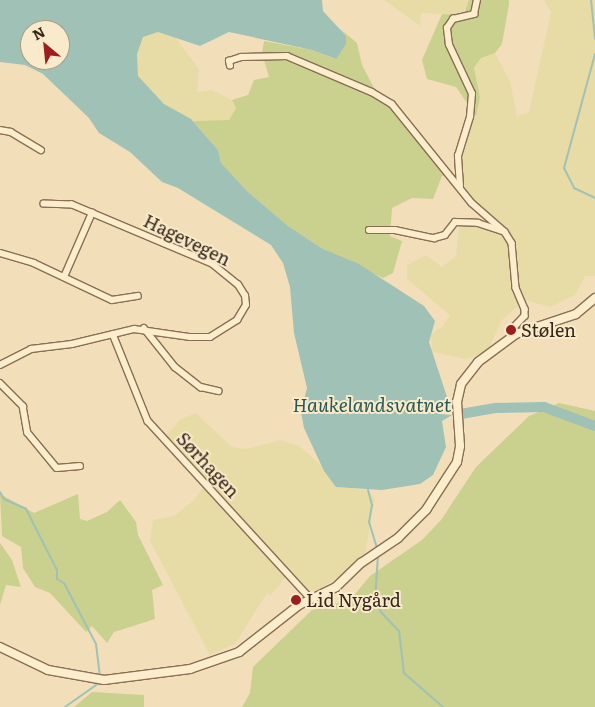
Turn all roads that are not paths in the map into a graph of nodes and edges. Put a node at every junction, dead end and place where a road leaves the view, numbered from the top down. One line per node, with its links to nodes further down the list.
1 (477, 0): 5 (street)
2 (230, 66): 5 (street)
3 (0, 130): 4 (street)
4 (41, 150)
5 (460, 188): 9 (street)
6 (44, 204): 7 (street, Hagevegen)
7 (92, 213): 11 (street); 14 (street, Hagevegen)
8 (369, 230): 9 (street)
9 (505, 232): 16 (street)
10 (0, 254): 11 (street)
11 (64, 277): 12 (street)
12 (138, 296)
13 (595, 298): 16 (main road)
14 (144, 328): 15 (street, Hagevegen); 19 (street)
15 (113, 334): 17 (street, Hagevegen); 21 (street, Sørhagen)
16 (516, 334): 21 (main road)
17 (0, 366)
18 (0, 383): 20 (street)
19 (219, 392)
20 (80, 466)
21 (311, 599): 22 (main road)
22 (0, 647)

